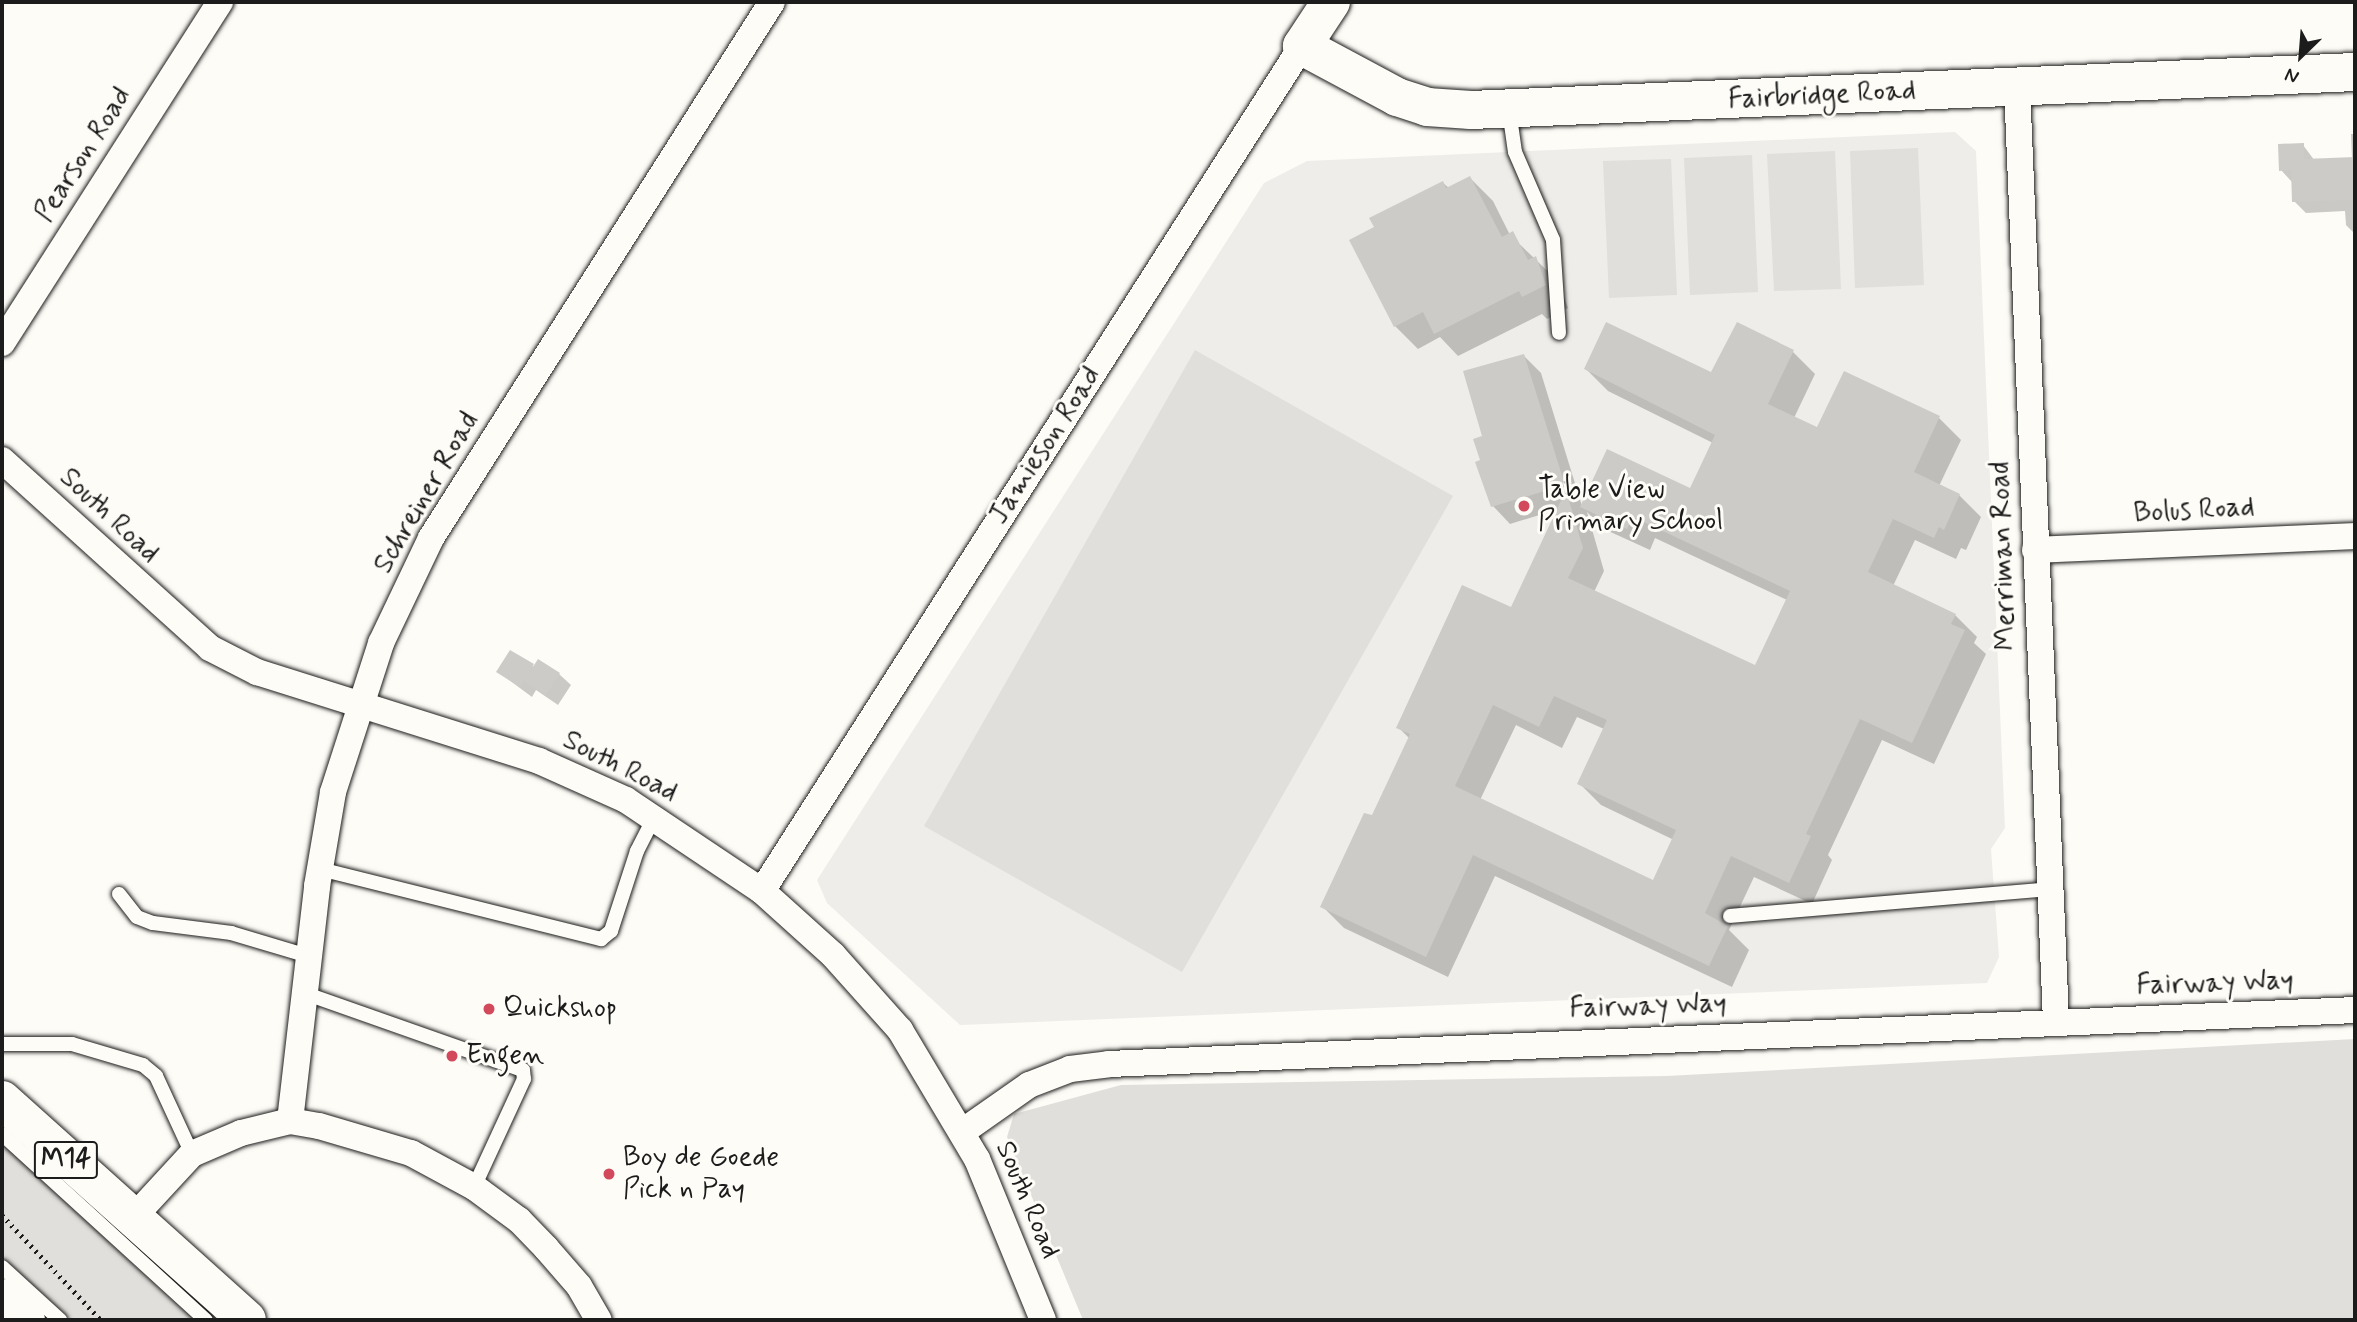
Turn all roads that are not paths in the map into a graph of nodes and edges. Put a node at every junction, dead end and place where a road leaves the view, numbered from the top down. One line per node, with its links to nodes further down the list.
1 (220, 2): 9 (street, Pearson Road)
2 (772, 2): 13 (street, Schreiner Road)
3 (1331, 2): 4 (street, Jamieson Road)
4 (1302, 46): 7 (street, Fairbridge Road); 17 (street, Jamieson Road)
5 (2355, 72): 6 (street, Fairbridge Road)
6 (2017, 87): 7 (street, Fairbridge Road); 12 (street, Merriman Road)
7 (1509, 110): 8 (lane)
8 (1559, 333)
9 (2, 343)
10 (2, 460): 13 (street, South Road)
11 (2355, 536): 12 (street, Bolus Road)
12 (2035, 550): 16 (street, Merriman Road)
13 (360, 706): 14 (street, South Road); 15 (street, Schreiner Road)
14 (654, 817): 15 (lane); 17 (street, South Road)
15 (320, 869): 20 (street, Schreiner Road)
16 (2049, 889): 19 (lane); 23 (street, Merriman Road)
17 (762, 891): 27 (street, South Road)
18 (119, 894): 20 (lane)
19 (1730, 916)
20 (308, 956): 21 (street, Schreiner Road)
21 (303, 993): 26 (street, Schreiner Road); 30 (lane)
22 (2355, 1010): 23 (street, Fairway Way)
23 (2056, 1022): 27 (street, Fairway Way)
24 (2, 1045): 29 (lane)
25 (2, 1100): 31 (street, M14)
26 (290, 1121): 29 (street); 30 (street)
27 (962, 1132): 39 (street, South Road)
28 (2, 1134): 36 (lane)
29 (192, 1154): 31 (street)
30 (474, 1187): 38 (street)
31 (131, 1220): 37 (street, M14)
32 (2, 1267): 35 (lane)
33 (2, 1298): 34 (street)
34 (26, 1320)
35 (60, 1320)
36 (206, 1320)
37 (247, 1320)
38 (599, 1320)
39 (1043, 1320)

